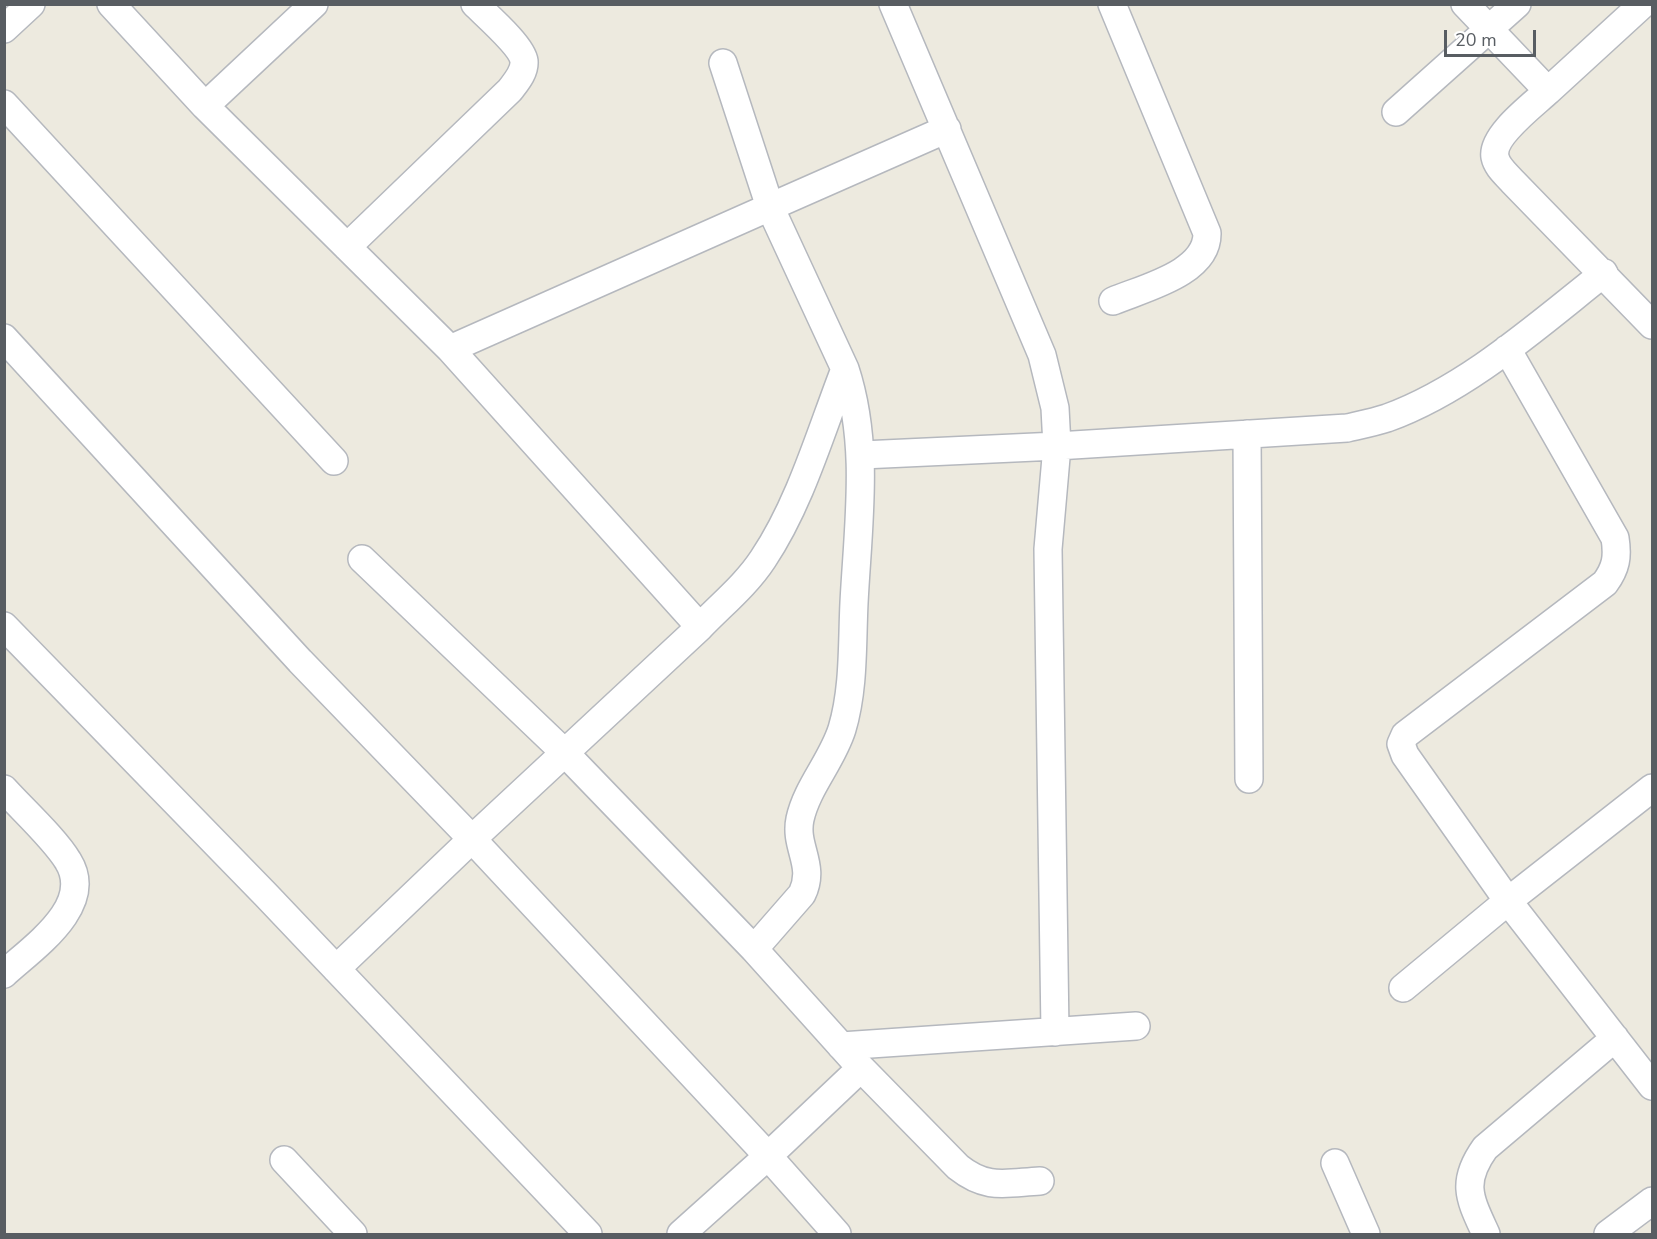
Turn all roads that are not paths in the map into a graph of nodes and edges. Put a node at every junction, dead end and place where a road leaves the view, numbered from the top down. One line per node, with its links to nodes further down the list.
1 (31, 4): 10 (street)
2 (111, 4): 15 (street)
3 (314, 4): 15 (street)
4 (475, 4): 19 (street)
5 (893, 4): 17 (street)
6 (1112, 4): 21 (street)
7 (1465, 4): 11 (street)
8 (1517, 4): 11 (street)
9 (1646, 9): 13 (street)
10 (4, 29)
11 (1488, 30): 13 (street); 16 (street)
12 (723, 63): 18 (street)
13 (1548, 91): 20 (street)
14 (4, 104): 30 (street)
15 (205, 106): 19 (street)
16 (1396, 112)
17 (947, 129): 18 (street); 28 (street)
18 (770, 207): 24 (street); 26 (street)
19 (347, 247): 24 (street)
20 (1604, 273): 22 (street); 25 (street)
21 (1113, 301)
22 (1653, 325)
23 (4, 338): 38 (street)
24 (450, 349): 33 (street)
25 (1507, 350): 27 (street); 39 (street)
26 (845, 369): 29 (street); 33 (street)
27 (1247, 434): 28 (street); 35 (street)
28 (1057, 446): 29 (street); 45 (street)
29 (862, 455): 40 (street)
30 (334, 461)
31 (362, 560): 34 (street)
32 (4, 626): 41 (street)
33 (700, 627): 34 (street)
34 (565, 753): 38 (street); 40 (street)
35 (1249, 779)
36 (1653, 788): 39 (street)
37 (4, 789): 42 (street)
38 (472, 838): 41 (street); 50 (street)
39 (1508, 901): 43 (street); 46 (street)
40 (754, 950): 47 (street)
41 (336, 969): 56 (street)
42 (4, 974)
43 (1403, 988)
44 (1136, 1026): 45 (street)
45 (1055, 1032): 47 (street)
46 (1615, 1038): 49 (street); 60 (street)
47 (842, 1046): 48 (street)
48 (861, 1068): 50 (street); 53 (street)
49 (1653, 1086)
50 (768, 1156): 57 (street); 58 (street)
51 (284, 1160): 55 (street)
52 (1335, 1163): 59 (street)
53 (1040, 1180)
54 (1653, 1201): 61 (street)
55 (353, 1234)
56 (588, 1234)
57 (681, 1234)
58 (837, 1234)
59 (1366, 1234)
60 (1486, 1234)
61 (1608, 1234)

